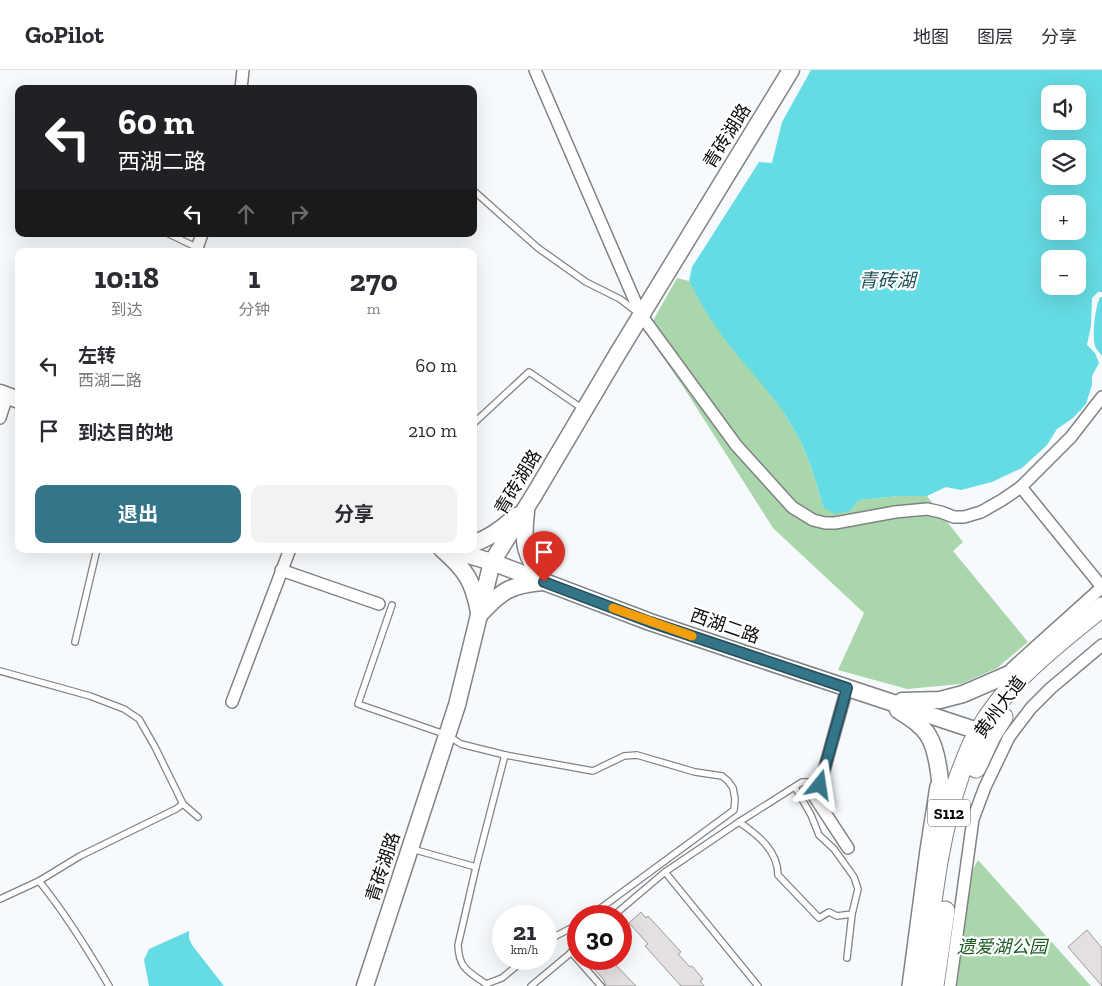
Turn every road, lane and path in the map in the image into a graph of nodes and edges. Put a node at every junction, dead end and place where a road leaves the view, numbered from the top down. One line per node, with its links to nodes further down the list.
1 (243, 70): 4 (street)
2 (535, 70): 8 (street)
3 (791, 70): 8 (main road, 青砖湖路)
4 (241, 85)
5 (477, 194): 8 (lane)
6 (174, 237): 7 (lane)
7 (194, 248)
8 (641, 315): 11 (main road, 青砖湖路); 14 (street)
9 (8, 396): 12 (street)
10 (1102, 397): 14 (street)
11 (584, 410): 13 (lane); 15 (main road, 青砖湖路)
12 (0, 418)
13 (477, 420)
14 (1021, 487): 24 (street)
15 (527, 507): 16 (main road); 21 (main road, 青砖湖路); 23 (main road)
16 (477, 542)
17 (96, 553): 30 (lane)
18 (288, 553): 22 (street)
19 (447, 553): 28 (main road)
20 (462, 553): 21 (main road, 西湖二路)
21 (492, 562): 23 (main road, 西湖二路); 28 (main road, 青砖湖路)
22 (281, 570): 25 (street); 37 (street)
23 (544, 582): 28 (main road); 35 (main road, 西湖二路)
24 (1102, 587): 34 (street)
25 (379, 604)
26 (392, 605): 39 (lane)
27 (1102, 607): 32 (main road, 黄州大道 / S112)
28 (479, 615): 39 (main road, 青砖湖路)
29 (1102, 621): 38 (main road, 黄州大道 / S112)
30 (75, 642)
31 (1102, 645): 69 (street)
32 (1035, 663): 34 (main road); 38 (main road, 黄州大道 / S112)
33 (0, 671): 44 (lane)
34 (1001, 678): 36 (main road)
35 (847, 688): 36 (main road, 西湖二路); 42 (street)
36 (886, 701): 38 (main road, 西湖二路); 41 (main road)
37 (232, 702)
38 (984, 734): 47 (main road, 黄州大道 / S112); 68 (main road, 黄州大道 / S112)
39 (447, 735): 40 (lane); 49 (main road, 青砖湖路)
40 (505, 756): 50 (lane); 54 (lane)
41 (938, 775): 47 (main road); 66 (street)
42 (820, 785): 43 (lane); 48 (street)
43 (795, 787): 46 (lane); 56 (lane)
44 (183, 804): 45 (lane); 52 (lane)
45 (198, 817)
46 (739, 822): 51 (lane); 56 (lane)
47 (944, 829): 67 (main road, 黄州大道 / S112)
48 (848, 848)
49 (410, 849): 50 (lane); 62 (main road, 青砖湖路)
50 (476, 867): 59 (lane)
51 (665, 872): 55 (lane); 65 (lane)
52 (40, 881): 53 (lane); 61 (lane)
53 (0, 898)
54 (605, 905)
55 (626, 905)
56 (852, 914): 58 (lane)
57 (567, 955): 63 (lane)
58 (848, 958)
59 (512, 970)
60 (587, 970): 64 (lane)
61 (110, 986)
62 (365, 986)
63 (531, 986)
64 (601, 986)
65 (758, 986)
66 (908, 986)
67 (921, 986)
68 (934, 986)
69 (950, 986)

